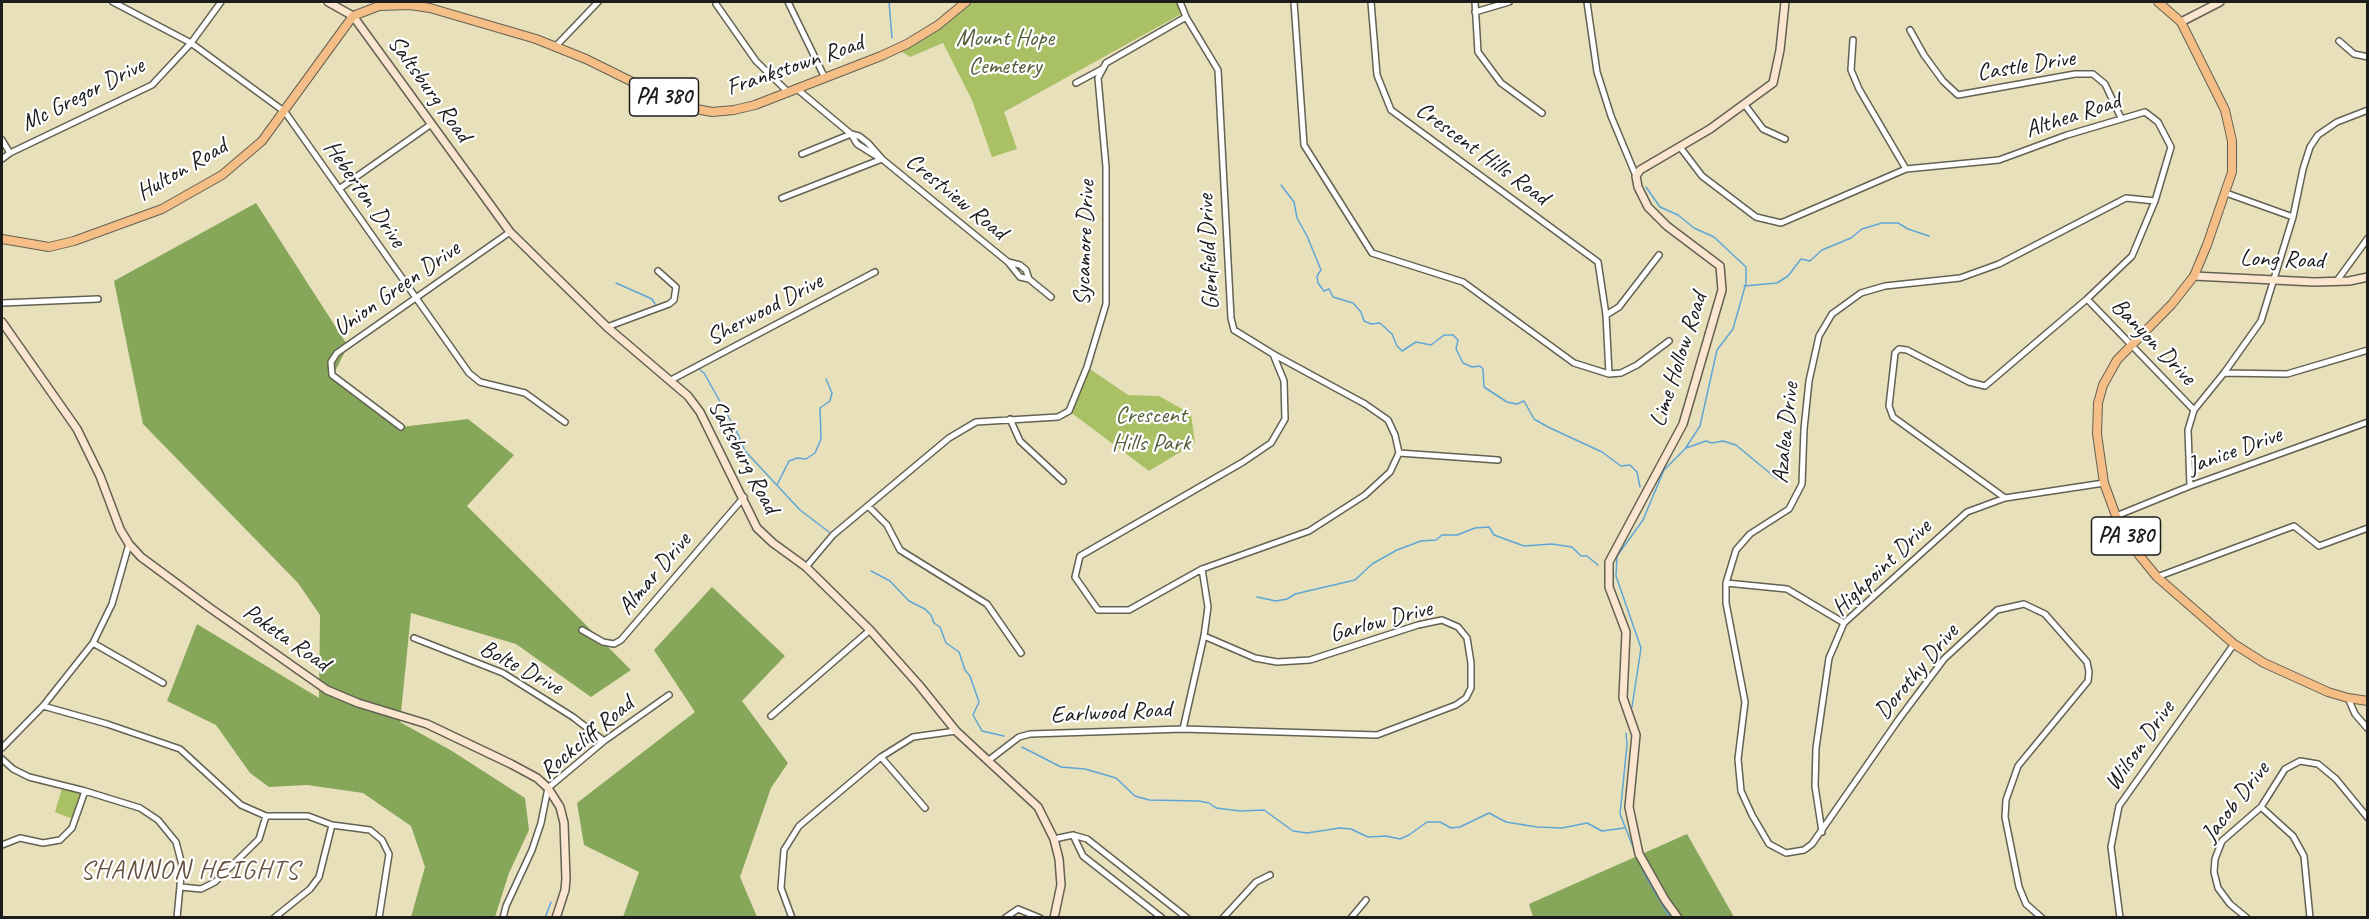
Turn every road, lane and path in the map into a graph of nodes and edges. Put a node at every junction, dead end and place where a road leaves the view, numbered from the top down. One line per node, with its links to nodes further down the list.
1 (113, 2): 25 (street, Heberton Drive)
2 (221, 2): 25 (street, Mc Gregor Drive)
3 (328, 2): 19 (street, Saltsburg Road)
4 (598, 2): 26 (street)
5 (789, 2): 29 (street)
6 (966, 2): 29 (main road, Frankstown Road / PA 380)
7 (1180, 2): 20 (street, Glenfield Drive)
8 (1294, 2): 77 (street)
9 (1371, 2): 69 (street, Crescent Hills Road)
10 (1474, 2): 18 (street)
11 (1509, 2): 18 (street)
12 (1587, 2): 48 (street)
13 (1785, 2): 33 (street)
14 (2158, 2): 21 (main road, PA 380)
15 (2220, 2): 21 (street)
16 (379, 4): 19 (main road, Frankstown Road / PA 380); 26 (main road, Frankstown Road / PA 380)
17 (716, 4): 32 (street)
18 (1475, 12): 36 (street)
19 (353, 16): 35 (main road, Hulton Road); 38 (street, Saltsburg Road)
20 (1186, 17): 28 (street); 75 (street, Glenfield Drive)
21 (2181, 22): 50 (main road, PA 380)
22 (1910, 30): 37 (street, Castle Drive)
23 (1853, 40): 47 (street)
24 (2339, 40): 27 (street)
25 (191, 43): 35 (street, Heberton Drive); 43 (street, Mc Gregor Drive)
26 (556, 46): 32 (main road, Frankstown Road / PA 380)
27 (2367, 57)
28 (1102, 69): 30 (street); 80 (street, Sycamore Drive)
29 (825, 78): 31 (main road, Frankstown Road / PA 380)
30 (1076, 83)
31 (797, 89): 32 (main road, Frankstown Road / PA 380); 39 (street, Crestview Road)
32 (788, 92)
33 (1745, 105): 40 (street); 42 (street)
34 (2367, 110): 53 (street)
35 (285, 112): 49 (street, Heberton Drive); 56 (main road, Hulton Road)
36 (1542, 113)
37 (2121, 118): 47 (street, Althea Road); 52 (street, Althea Road)
38 (430, 125): 49 (street); 54 (street, Saltsburg Road)
39 (851, 134): 44 (street); 46 (street, Crestview Road)
40 (1785, 139)
41 (2, 140): 43 (street)
42 (1680, 147): 47 (street, Althea Road); 48 (street)
43 (10, 153): 45 (street, Mc Gregor Drive)
44 (802, 154)
45 (2, 159)
46 (882, 159): 51 (street); 65 (street, Crestview Road)
47 (1906, 169)
48 (1636, 176): 148 (street, Lime Hollow Road)
49 (339, 189): 64 (street, Heberton Drive)
50 (2226, 193): 53 (street); 60 (main road, PA 380)
51 (782, 198)
52 (2155, 201): 67 (street, Althea Road); 98 (street, Azalea Drive)
53 (2293, 217): 62 (street)
54 (510, 232): 64 (street, Union Green Drive); 71 (street, Saltsburg Road)
55 (2367, 238): 63 (street)
56 (2, 239)
57 (1659, 255): 69 (street)
58 (658, 271): 71 (street)
59 (875, 272): 78 (street, Sherwood Drive)
60 (2194, 276): 62 (street, Long Road); 73 (main road, PA 380)
61 (2367, 277): 63 (street, Long Road)
62 (2275, 281): 63 (street, Long Road); 76 (street)
63 (2336, 282)
64 (414, 297): 81 (street, Heberton Drive); 83 (street, Union Green Drive)
65 (1051, 297)
66 (98, 298): 68 (street)
67 (2087, 299): 73 (street, Banyon Drive); 90 (street, Althea Road)
68 (2, 303)
69 (1606, 315): 77 (street, Crescent Hills Road)
70 (2, 322): 94 (street, Poketa Road)
71 (607, 327): 78 (street, Saltsburg Road)
72 (1669, 341): 77 (street)
73 (2130, 345): 79 (street, Banyon Drive); 87 (main road, PA 380)
74 (2367, 350): 76 (street)
75 (1273, 354): 84 (street); 96 (street)
76 (2224, 373): 79 (street)
77 (1609, 374)
78 (671, 380): 89 (street, Saltsburg Road)
79 (2194, 410): 88 (street)
80 (1010, 419): 86 (street); 91 (street, Sycamore Drive)
81 (565, 422)
82 (2367, 422): 88 (street, Janice Drive)
83 (401, 427)
84 (1399, 453): 85 (street); 96 (street)
85 (1498, 460)
86 (1063, 481)
87 (2104, 483): 90 (street, Highpoint Drive); 92 (main road, PA 380)
88 (2190, 486): 92 (street, Janice Drive)
89 (744, 497): 95 (street, Saltsburg Road); 100 (street, Almar Drive)
90 (2005, 498): 99 (street, Highpoint Drive)
91 (868, 506): 95 (street, Sycamore Drive); 106 (street)
92 (2116, 516): 97 (main road, PA 380)
93 (2367, 528): 97 (street)
94 (129, 544): 104 (street); 121 (street, Poketa Road)
95 (806, 567): 101 (street, Saltsburg Road)
96 (1202, 569): 102 (street, Earlwood Road)
97 (2157, 577): 105 (main road, PA 380)
98 (1726, 583): 99 (street); 128 (street, Azalea Drive)
99 (1844, 623): 128 (street, Highpoint Drive)
100 (582, 630)
101 (870, 630): 112 (street); 115 (street, Saltsburg Road)
102 (1204, 636): 113 (street, Earlwood Road); 113 (street, Garlow Drive)
103 (414, 638): 116 (street, Bolte Drive)
104 (93, 643): 107 (street); 111 (street)
105 (2234, 644): 109 (main road, PA 380); 150 (street, Wilson Drive)
106 (1021, 653)
107 (163, 683)
108 (669, 695): 116 (street, Rockcliff Road)
109 (2348, 698): 110 (main road, PA 380); 114 (street)
110 (2367, 701)
111 (43, 706): 117 (street); 125 (street)
112 (771, 716)
113 (1183, 729): 120 (street, Earlwood Road)
114 (2367, 729)
115 (956, 731): 118 (street); 120 (street, Saltsburg Road)
116 (604, 741): 121 (street, Rockcliff Road)
117 (2, 748)
118 (881, 757): 124 (street); 140 (street)
119 (2, 759): 122 (street)
120 (989, 760): 130 (street, Saltsburg Road)
121 (548, 788): 138 (street, Rockcliff Road); 139 (street, Poketa Road)
122 (85, 791): 131 (street); 133 (street)
123 (2261, 807): 126 (street, Jacob Drive); 151 (street, Jacob Drive); 152 (street)
124 (925, 808)
125 (266, 816): 127 (street); 133 (street)
126 (2367, 818)
127 (332, 825): 136 (street); 137 (street)
128 (1822, 832): 149 (street, Dorothy Drive)
129 (1073, 835): 130 (street); 144 (street); 145 (street)
130 (1054, 839): 143 (street, Saltsburg Road)
131 (2, 844)
132 (1270, 875): 146 (street)
133 (181, 887): 135 (street)
134 (1366, 900): 147 (street)
135 (177, 918)
136 (274, 918)
137 (379, 918)
138 (503, 918)
139 (556, 918)
140 (792, 918)
141 (1005, 918): 142 (street)
142 (1040, 918)
143 (1054, 918)
144 (1162, 918)
145 (1187, 918)
146 (1223, 918)
147 (1351, 918)
148 (1678, 918)
149 (2042, 918)
150 (2120, 918)
151 (2247, 918)
152 (2310, 918)

